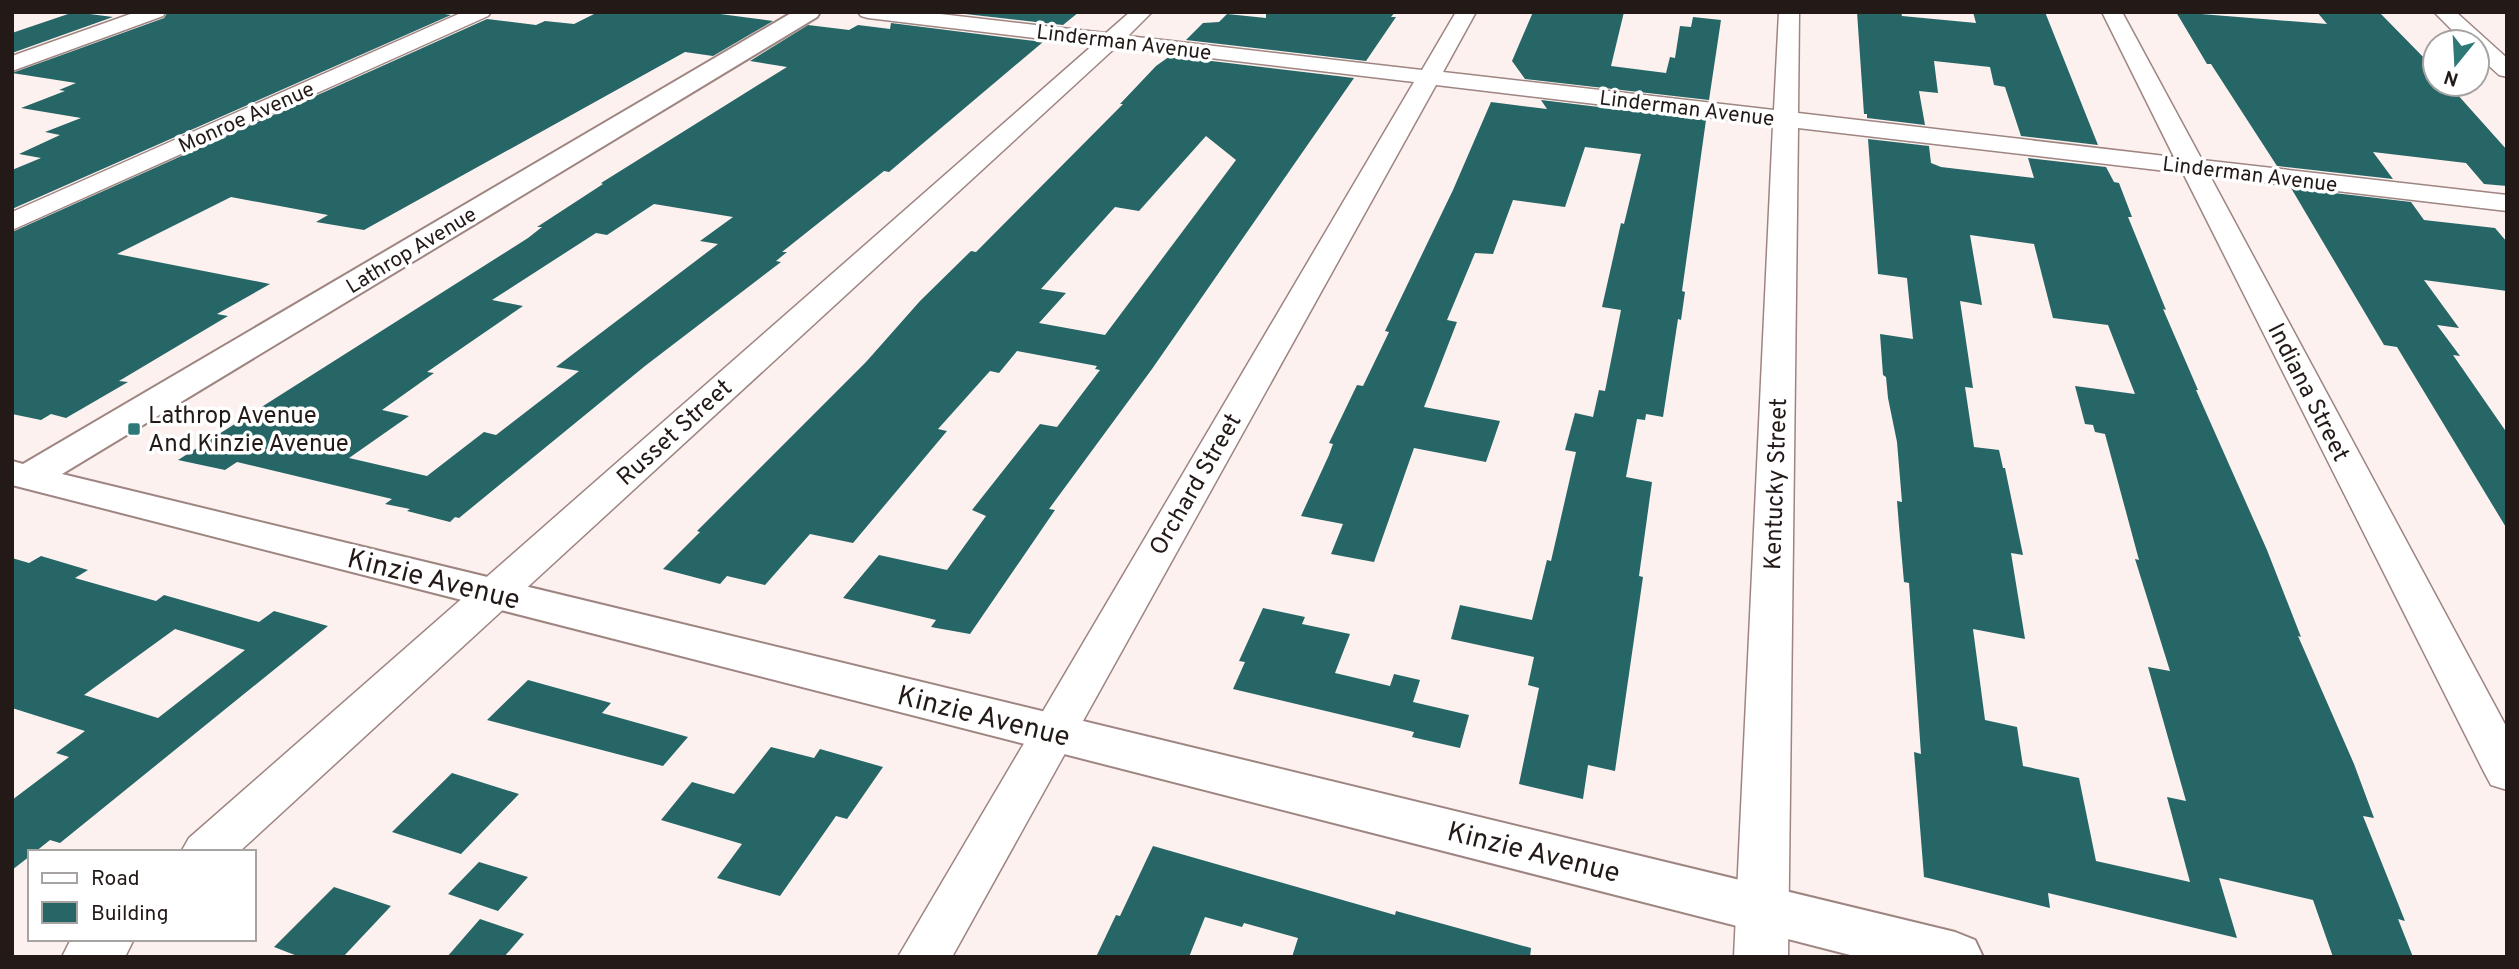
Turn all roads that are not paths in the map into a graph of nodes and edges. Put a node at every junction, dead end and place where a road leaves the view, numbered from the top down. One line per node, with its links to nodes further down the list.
1 (156, 12): 13 (street)
2 (481, 12): 19 (street, Monroe Avenue)
3 (809, 12): 20 (street, Lathrop Avenue)
4 (868, 12): 11 (street, Linderman Avenue)
5 (1142, 12): 11 (street, Russet Street)
6 (1465, 12): 15 (street, Orchard Street)
7 (1789, 12): 16 (street, Kentucky Street)
8 (2112, 12): 17 (street, Indiana Street)
9 (2444, 12): 10 (street)
10 (2462, 28)
11 (1111, 41): 15 (street, Linderman Avenue); 21 (street, Russet Street)
12 (2491, 55): 14 (street)
13 (12, 64)
14 (2507, 70)
15 (1428, 78): 16 (street, Linderman Avenue); 22 (street, Orchard Street)
16 (1785, 119): 17 (street, Linderman Avenue); 25 (street, Kentucky Street)
17 (2192, 167): 18 (street, Linderman Avenue); 23 (street, Indiana Street)
18 (2507, 203)
19 (12, 222)
20 (18, 479): 21 (street, Kinzie Avenue)
21 (495, 593): 22 (street, Kinzie Avenue); 24 (street, Russet Street)
22 (1053, 732): 25 (street, Kinzie Avenue); 28 (street, Orchard Street)
23 (2507, 772)
24 (207, 850)
25 (1762, 909): 29 (street, Kentucky Street); 30 (street, Kinzie Avenue)
26 (106, 941): 27 (street)
27 (88, 957)
28 (924, 957)
29 (1760, 957)
30 (1955, 957)

